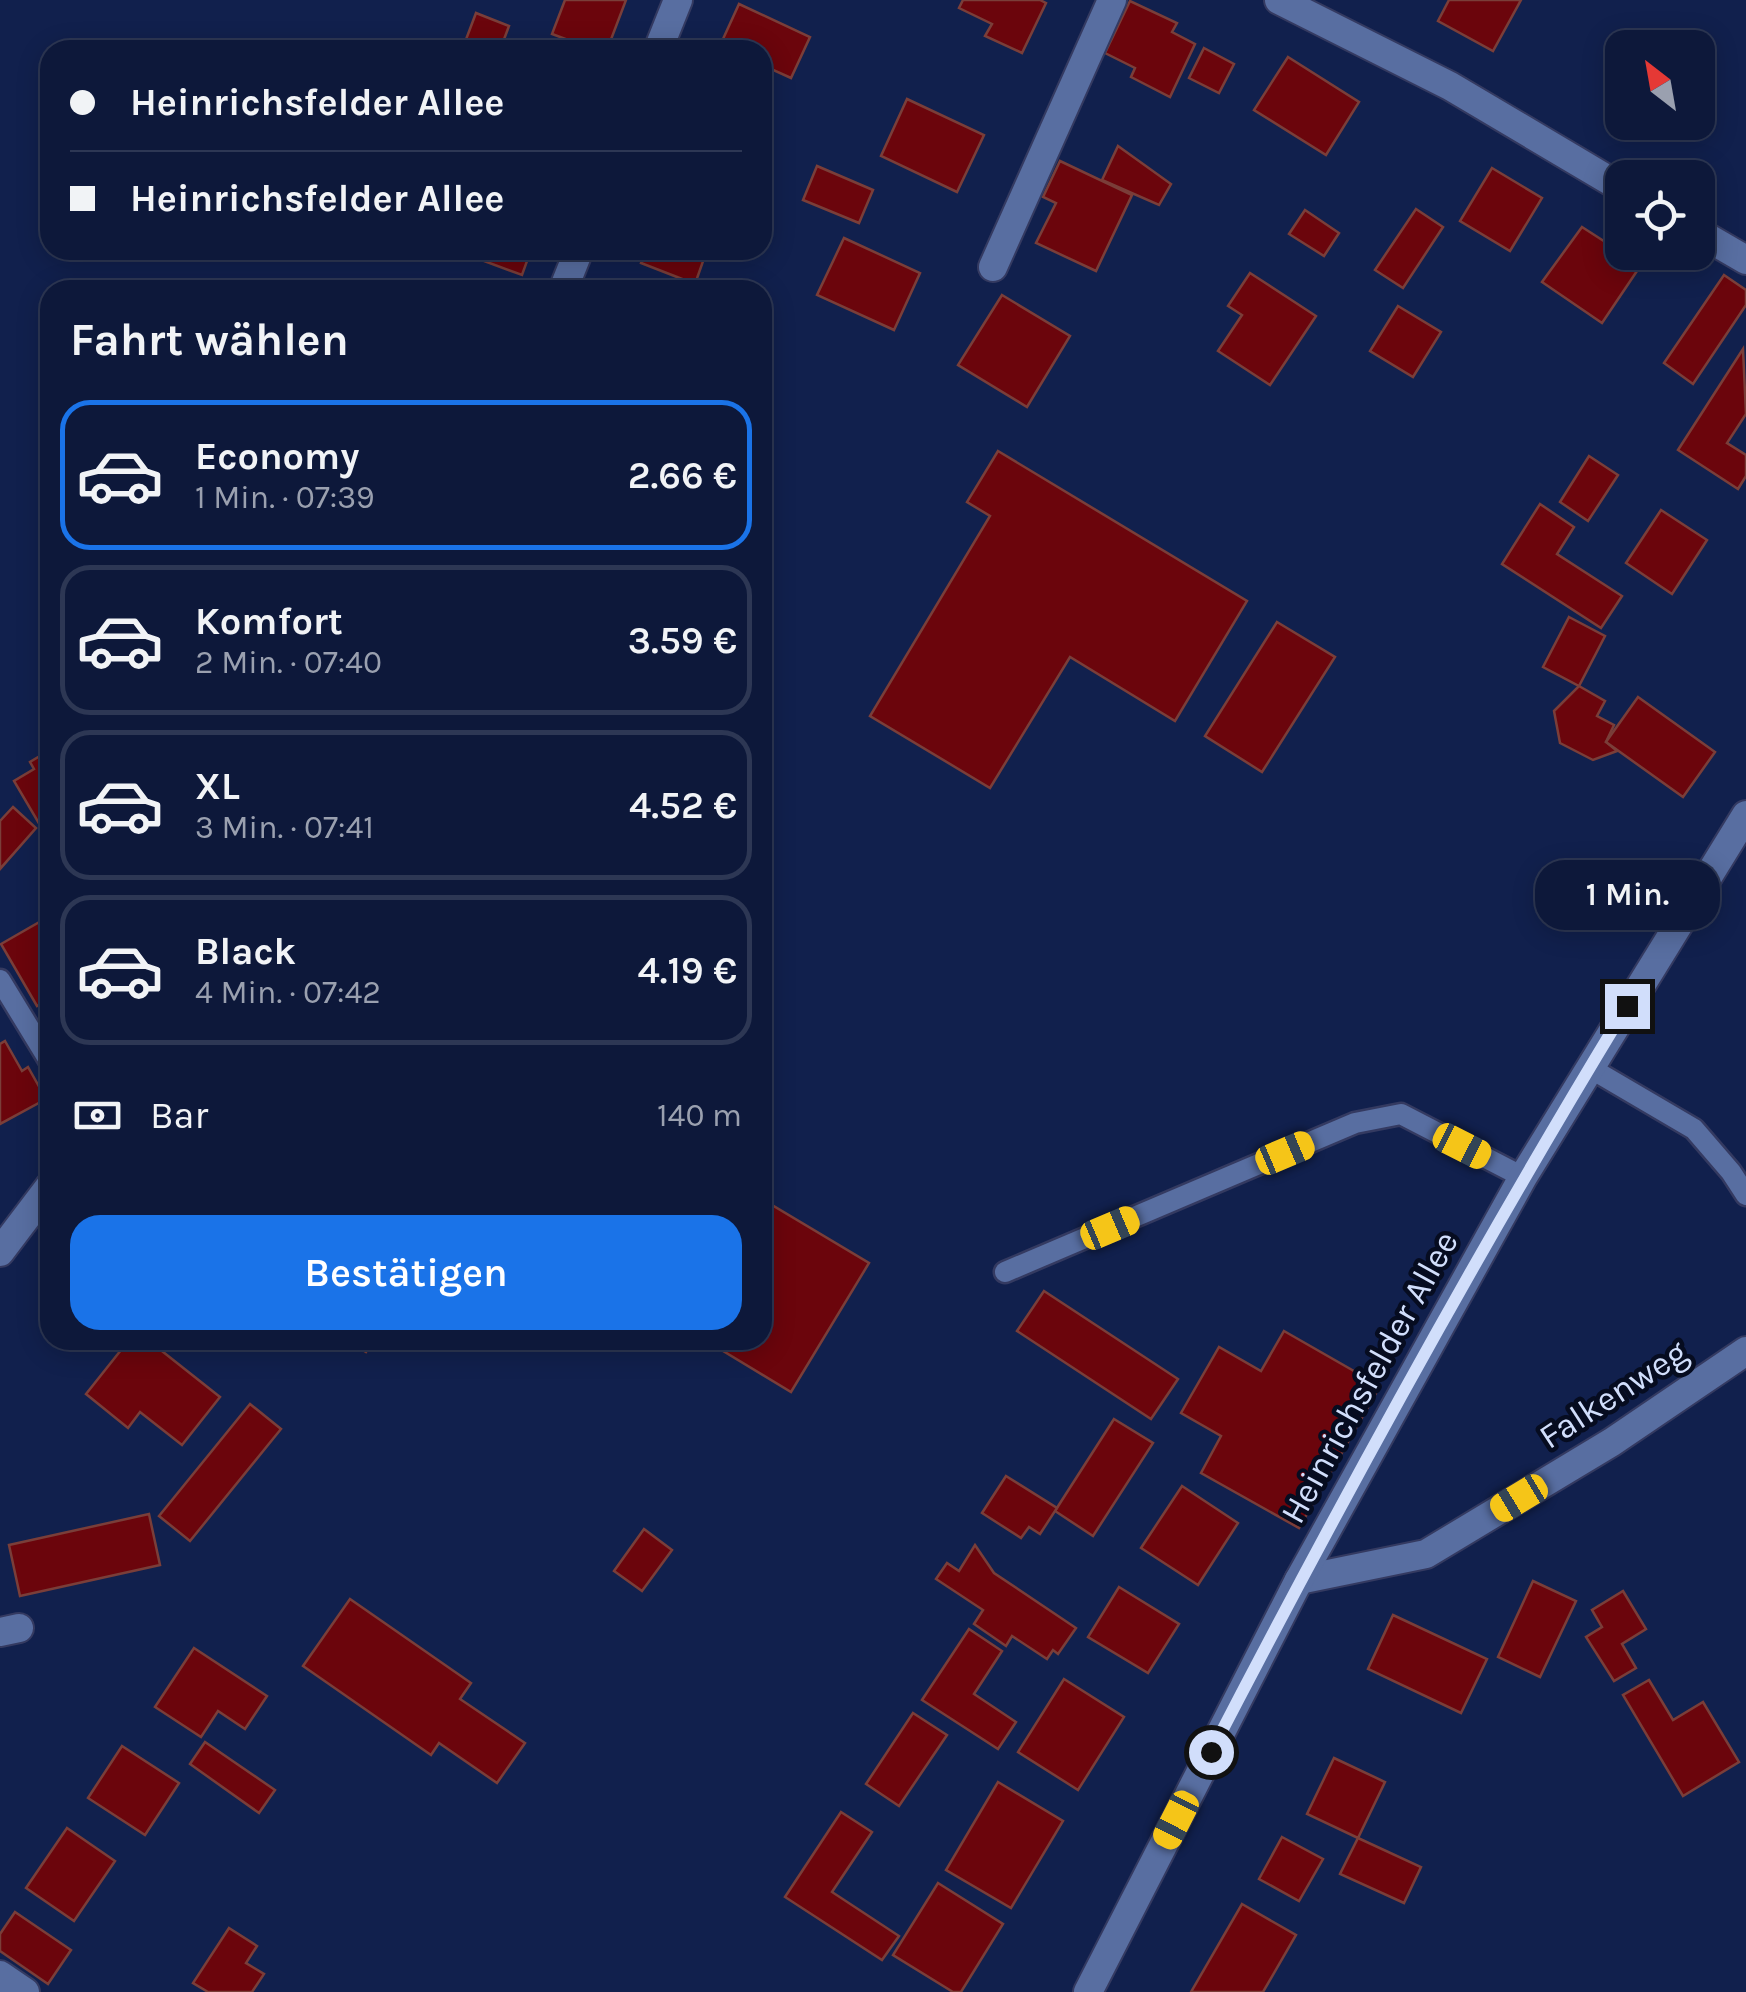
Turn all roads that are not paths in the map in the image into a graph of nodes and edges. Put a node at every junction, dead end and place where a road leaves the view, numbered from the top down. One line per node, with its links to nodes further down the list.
1 (678, 0): 4 (street)
2 (1112, 0): 8 (street)
3 (1279, 0): 5 (street)
4 (662, 40)
5 (1605, 178)
6 (1715, 242): 7 (street)
7 (1746, 260)
8 (992, 268)
9 (1746, 815): 12 (street, Heinrichsfelder Allee)
10 (0, 980): 11 (lane)
11 (40, 1046)
12 (1590, 1068): 13 (street, Heinrichsfelder Allee); 14 (lane)
13 (1523, 1177): 17 (lane); 19 (street, Heinrichsfelder Allee)
14 (1746, 1194)
15 (40, 1199): 16 (street)
16 (0, 1252)
17 (1005, 1272)
18 (1746, 1351): 19 (street, Falkenweg)
19 (1299, 1580): 22 (street, Heinrichsfelder Allee)
20 (0, 1975): 21 (street)
21 (25, 1992)
22 (1088, 1992)

